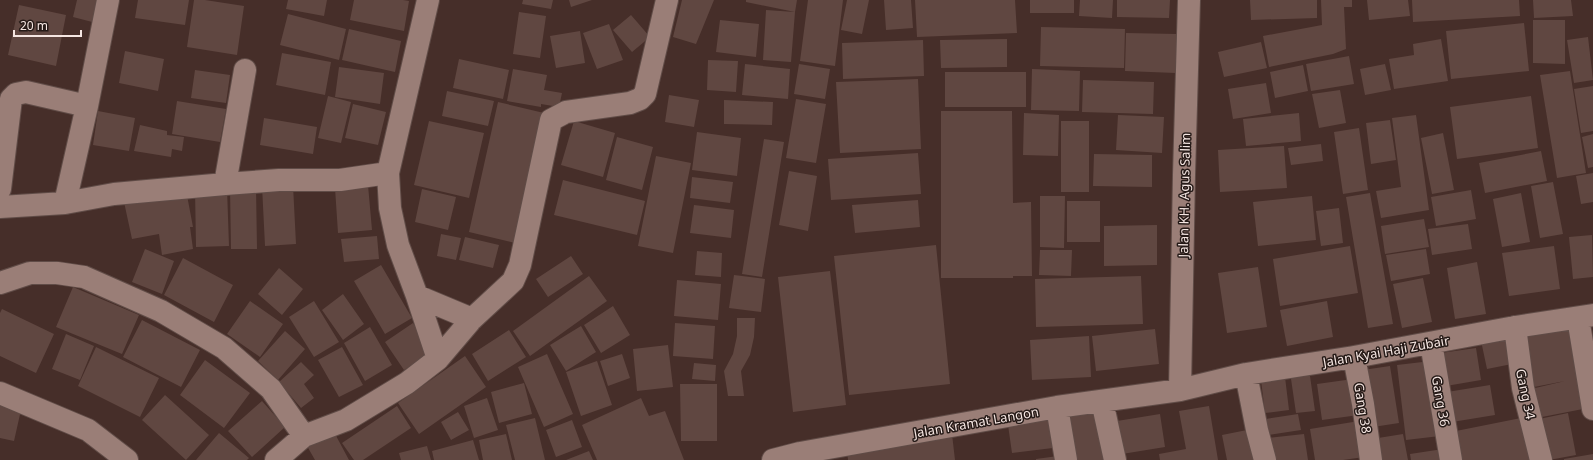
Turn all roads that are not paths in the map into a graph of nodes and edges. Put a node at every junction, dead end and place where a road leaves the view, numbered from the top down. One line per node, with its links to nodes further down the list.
1 (108, 0): 6 (street)
2 (428, 0): 7 (street)
3 (668, 0): 15 (street)
4 (1189, 0): 21 (street, Jalan KH. Agus Salim)
5 (245, 70): 8 (street)
6 (87, 106): 9 (street); 10 (street)
7 (388, 173): 8 (street); 13 (street)
8 (225, 184): 10 (street)
9 (0, 189)
10 (66, 203): 11 (street)
11 (0, 207)
12 (0, 283): 26 (street)
13 (417, 296): 15 (street); 19 (street)
14 (1585, 316): 16 (street, Jalan Kyai Haji Zubair); 25 (street)
15 (472, 320): 19 (street)
16 (1515, 327): 17 (street, Jalan Kyai Haji Zubair); 35 (street, Gang 34)
17 (1431, 343): 18 (street, Jalan Kyai Haji Zubair); 34 (street, Gang 36)
18 (1354, 357): 20 (street, Jalan Kyai Haji Zubair); 33 (street, Gang 38)
19 (438, 359): 26 (street)
20 (1246, 374): 21 (street, Jalan Kyai Haji Zubair); 32 (street)
21 (1180, 390): 23 (street, Jalan Kramat Langon)
22 (0, 393): 27 (street)
23 (1102, 401): 24 (street, Jalan Kramat Langon); 31 (street)
24 (1057, 407): 29 (street, Jalan Kramat Langon); 30 (street)
25 (1593, 409)
26 (304, 436): 28 (street)
27 (127, 460)
28 (276, 460)
29 (773, 460)
30 (1066, 460)
31 (1115, 460)
32 (1265, 460)
33 (1371, 460)
34 (1451, 460)
35 (1541, 460)

